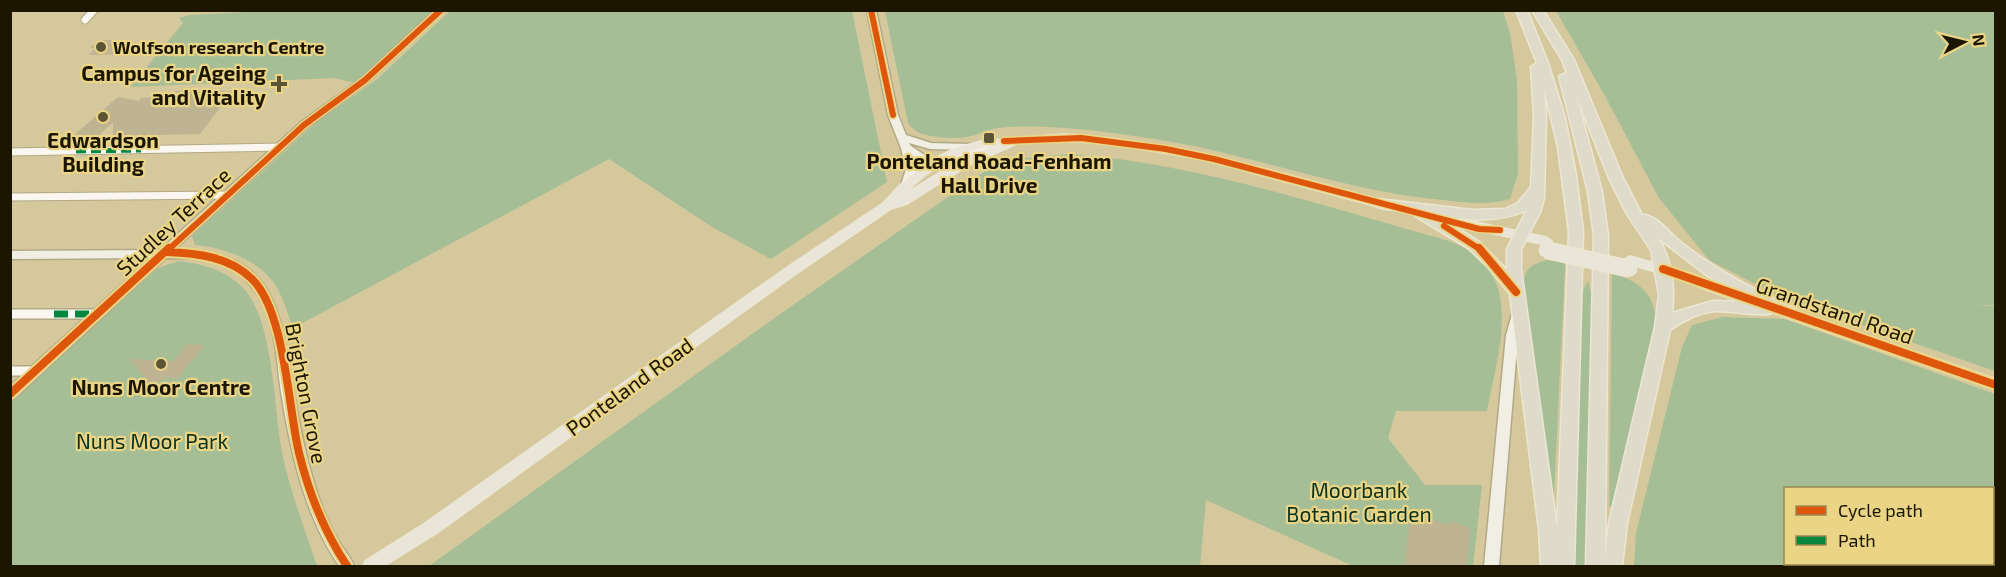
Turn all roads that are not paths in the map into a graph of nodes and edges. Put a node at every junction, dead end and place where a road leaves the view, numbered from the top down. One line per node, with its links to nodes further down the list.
1 (94, 10): 6 (street)
2 (441, 10): 11 (street, Studley Terrace)
3 (871, 10): 9 (street)
4 (1521, 10): 7 (highway)
5 (1537, 10): 8 (highway)
6 (85, 20)
7 (1533, 34): 16 (highway); 41 (highway)
8 (1550, 34): 15 (highway); 42 (highway)
9 (904, 140): 12 (street); 14 (street); 17 (street)
10 (1012, 142): 12 (main road, Ponteland Road); 14 (main road, Ponteland Road); 20 (main road, Grandstand Road)
11 (281, 147): 13 (street); 18 (street, Studley Terrace)
12 (970, 147): 14 (main road, Ponteland Road)
13 (10, 152)
14 (939, 167): 17 (main road, Ponteland Road); 21 (main road, Ponteland Road)
15 (1616, 178): 26 (highway); 31 (highway)
16 (1538, 182): 20 (highway); 23 (highway)
17 (906, 185): 21 (main road, Ponteland Road)
18 (228, 195): 19 (street); 24 (street, Studley Terrace)
19 (10, 197)
20 (1378, 203): 22 (main road, Grandstand Road)
21 (887, 206): 38 (main road, Ponteland Road)
22 (1420, 213): 23 (main road, Grandstand Road); 27 (highway)
23 (1518, 239): 26 (main road, Grandstand Road, bridge); 27 (highway)
24 (166, 252): 25 (street, Brighton Grove); 30 (street, Studley Terrace); 37 (street, Brighton Grove)
25 (10, 255)
26 (1664, 274): 31 (main road, Grandstand Road); 32 (highway)
27 (1516, 292): 28 (highway)
28 (1519, 311): 39 (street); 40 (highway)
29 (10, 314): 30 (street)
30 (98, 314): 33 (street, Studley Terrace)
31 (1792, 314): 32 (highway); 35 (main road, Grandstand Road)
32 (1663, 327): 43 (highway)
33 (36, 370): 34 (street); 36 (street, Studley Terrace)
34 (10, 371)
35 (1995, 385)
36 (10, 394)
37 (347, 567)
38 (371, 567)
39 (1491, 567)
40 (1550, 567)
41 (1564, 567)
42 (1595, 567)
43 (1613, 567)

